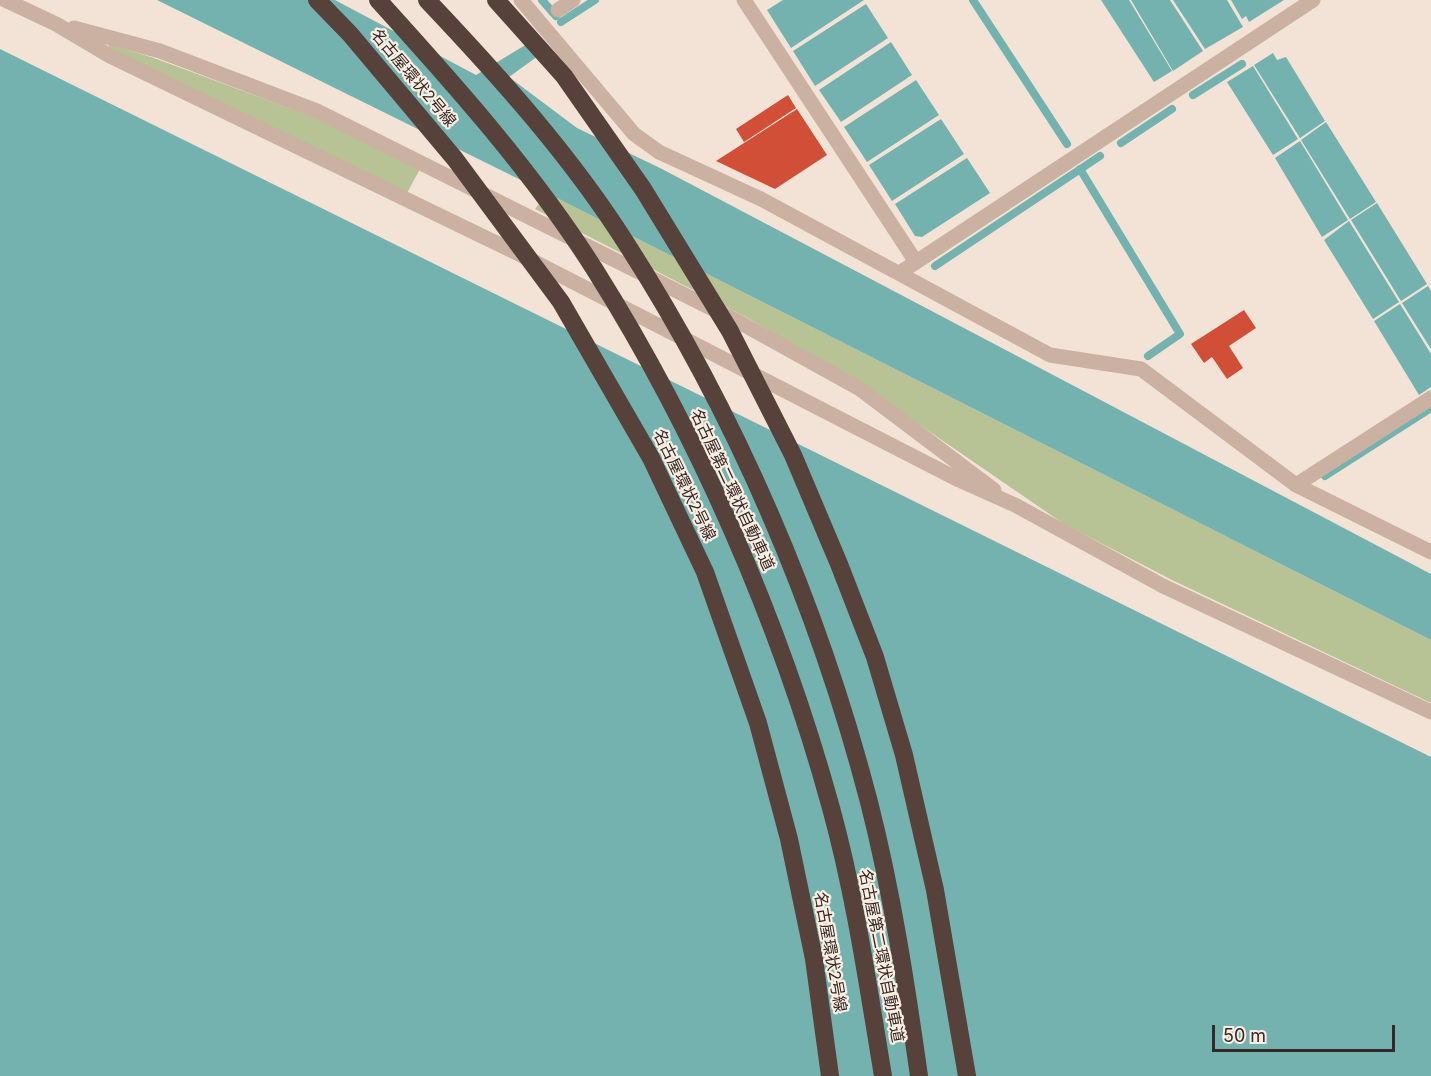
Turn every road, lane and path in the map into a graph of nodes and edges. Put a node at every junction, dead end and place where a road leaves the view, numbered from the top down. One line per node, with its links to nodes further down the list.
1 (5, 0): 11 (street)
2 (317, 0): 19 (highway, 名古屋環状2号線, bridge)
3 (378, 0): 20 (highway, 名古屋第二環状自動車道, bridge)
4 (427, 0): 21 (highway, 名古屋第二環状自動車道, bridge)
5 (496, 0): 22 (highway, bridge)
6 (521, 0): 13 (street)
7 (573, 0): 10 (street)
8 (744, 0): 12 (street)
9 (1313, 0): 12 (street)
10 (558, 10)
11 (56, 24): 16 (street); 16 (street)
12 (916, 262): 13 (street)
13 (901, 272): 15 (street)
14 (1431, 398): 15 (street)
15 (1296, 485): 17 (street)
16 (1015, 505): 18 (street)
17 (1431, 552)
18 (1431, 712)
19 (830, 1076)
20 (883, 1076)
21 (919, 1076)
22 (967, 1076)

